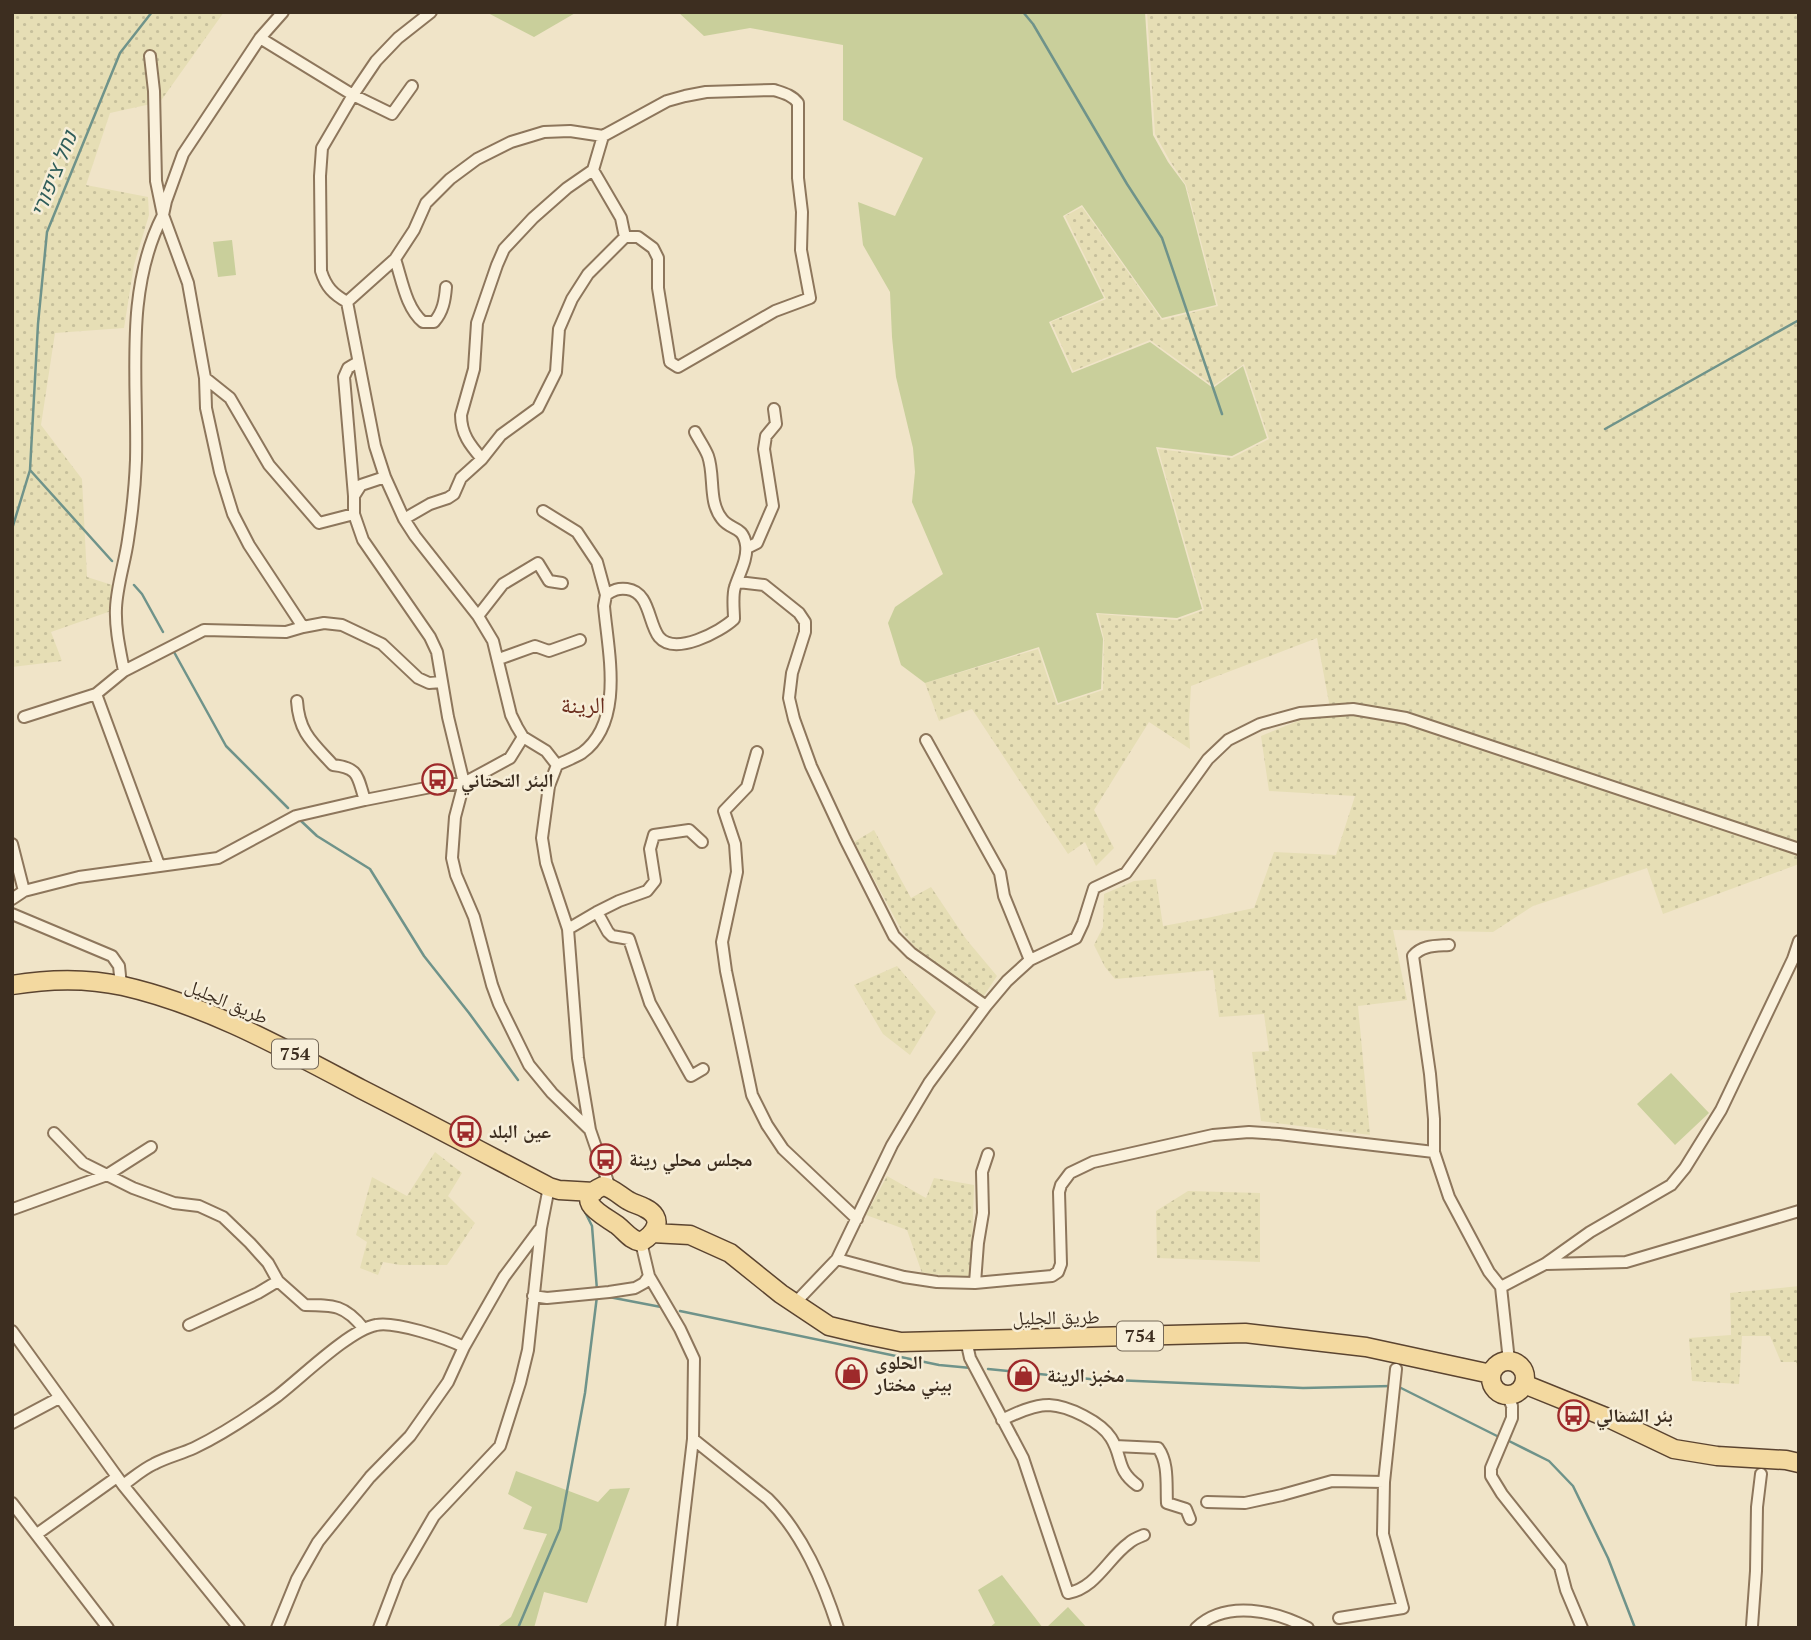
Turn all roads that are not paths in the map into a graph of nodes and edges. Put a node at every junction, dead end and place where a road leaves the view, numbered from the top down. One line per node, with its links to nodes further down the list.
1 (283, 12): 3 (street)
2 (431, 12): 6 (street)
3 (260, 38): 6 (street); 9 (street)
4 (150, 55): 9 (street)
5 (412, 86): 6 (street)
6 (353, 95): 13 (street)
7 (603, 136): 8 (street); 10 (street); 11 (street)
8 (593, 170): 10 (street); 18 (street)
9 (163, 215): 15 (street); 32 (street)
10 (625, 237): 18 (street)
11 (395, 259): 12 (street); 13 (street)
12 (446, 287)
13 (346, 302): 14 (street)
14 (358, 362): 19 (street); 20 (street)
15 (205, 378): 22 (street); 29 (street)
16 (774, 409): 24 (street)
17 (695, 432): 24 (street)
18 (482, 459): 23 (street)
19 (385, 477): 20 (street); 23 (street)
20 (354, 496): 22 (street)
21 (543, 511): 27 (street)
22 (354, 514): 33 (street)
23 (404, 519): 28 (street)
24 (747, 548): 25 (street)
25 (738, 582): 27 (street); 57 (street)
26 (562, 583): 28 (street)
27 (606, 595): 40 (street)
28 (478, 615): 31 (street)
29 (303, 627): 32 (street); 33 (street)
30 (580, 640): 31 (street)
31 (499, 659): 37 (street)
32 (124, 671): 34 (street)
33 (442, 682): 41 (street)
34 (96, 694): 36 (street); 46 (street)
35 (297, 701): 42 (street)
36 (24, 717)
37 (523, 737): 40 (street); 41 (street)
38 (926, 740): 54 (street)
39 (757, 752): 69 (street)
40 (557, 765): 51 (street)
41 (464, 783): 42 (street); 59 (street)
42 (365, 800): 46 (street)
43 (702, 842): 49 (street)
44 (12, 844): 47 (street)
45 (1799, 849): 54 (street)
46 (159, 865): 47 (street)
47 (24, 891): 48 (street)
48 (12, 900)
49 (597, 912): 51 (street); 58 (street)
50 (12, 914): 56 (street)
51 (568, 929): 59 (street)
52 (1799, 941): 73 (street)
53 (1449, 945): 62 (street)
54 (1030, 960): 57 (street)
55 (12, 985): 56 (main road, طريق الجليل / 754)
56 (121, 985): 65 (main road, طريق الجليل / 754)
57 (986, 1006): 69 (street)
58 (703, 1069)
59 (590, 1130): 66 (street)
60 (54, 1133): 64 (street)
61 (151, 1147): 64 (street)
62 (1434, 1152): 76 (street); 77 (street)
63 (988, 1154): 76 (street)
64 (107, 1175): 67 (street); 75 (street)
65 (554, 1189): 66 (main road, طريق الجليل / 754); 70 (street)
66 (599, 1196): 71 (main road); 71 (main road)
67 (13, 1209)
68 (1799, 1211): 73 (street)
69 (857, 1219): 72 (street)
70 (541, 1228): 78 (street); 84 (street)
71 (650, 1232): 74 (street); 79 (main road, طريق الجليل / 754)
72 (837, 1259): 76 (street); 79 (street)
73 (1545, 1264): 77 (street)
74 (649, 1276): 78 (street); 93 (street)
75 (278, 1281): 80 (street); 81 (street)
76 (975, 1283)
77 (1501, 1287): 85 (street)
78 (533, 1296): 110 (street)
79 (795, 1303): 83 (main road, طريق الجليل / 754)
80 (189, 1325)
81 (364, 1329): 84 (street); 97 (street)
82 (12, 1331): 90 (street)
83 (966, 1340): 87 (main road, طريق الجليل / 754); 91 (street)
84 (464, 1347): 109 (street)
85 (1509, 1361): 87 (main road); 88 (main road)
86 (1396, 1369): 98 (street)
87 (1491, 1374): 89 (main road)
88 (1524, 1384): 89 (main road); 95 (main road)
89 (1507, 1395): 115 (street)
90 (59, 1398): 92 (street); 97 (street)
91 (1002, 1420): 94 (street); 104 (street)
92 (12, 1423)
93 (694, 1439): 111 (street); 112 (street)
94 (1115, 1446): 99 (street); 102 (street)
95 (1799, 1463)
96 (1762, 1474): 106 (street)
97 (120, 1481): 103 (street); 108 (street)
98 (1384, 1482): 100 (street); 105 (street)
99 (1138, 1485)
100 (1207, 1502)
101 (12, 1503): 103 (street)
102 (1190, 1519)
103 (37, 1534): 107 (street)
104 (1144, 1535)
105 (1339, 1618)
106 (1752, 1626)
107 (108, 1628)
108 (239, 1628)
109 (277, 1628)
110 (379, 1628)
111 (671, 1628)
112 (838, 1628)
113 (1196, 1628): 114 (street)
114 (1308, 1628)
115 (1583, 1628)

